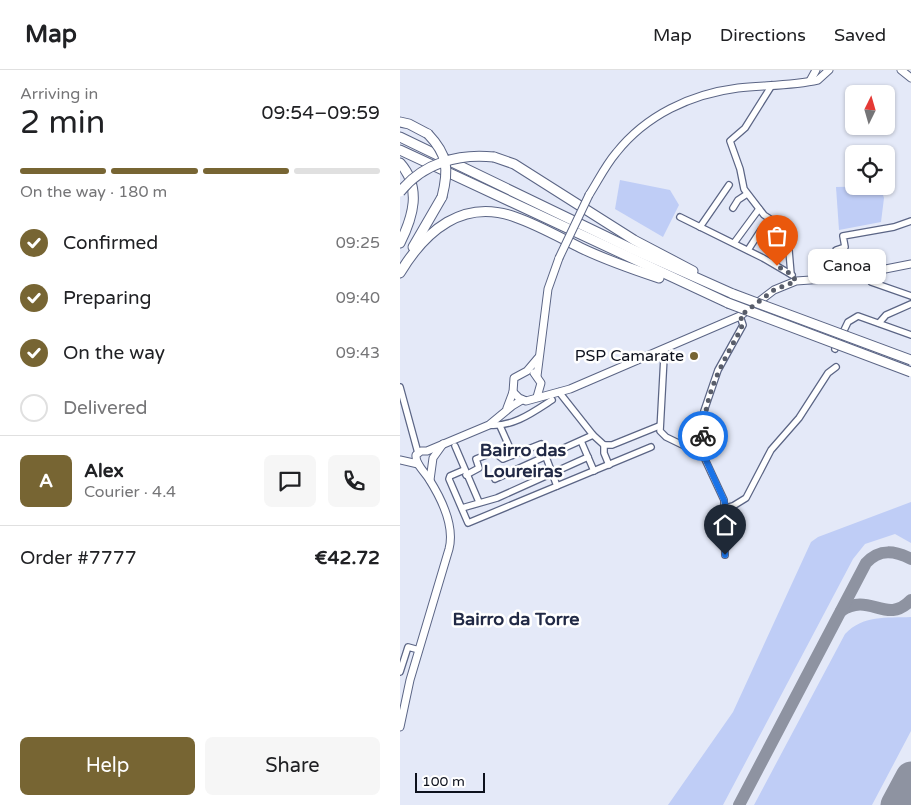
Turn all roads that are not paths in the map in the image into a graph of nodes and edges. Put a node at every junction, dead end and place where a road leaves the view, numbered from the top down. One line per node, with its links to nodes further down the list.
1 (816, 70): 6 (street)
2 (829, 70): 3 (street); 6 (street)
3 (834, 70)
4 (901, 70): 5 (street)
5 (911, 78)
6 (810, 81): 7 (street)
7 (772, 85): 14 (street); 39 (street, bridge)
8 (400, 122): 25 (highway, bridge)
9 (400, 137): 31 (highway)
10 (400, 150): 30 (highway)
11 (400, 163): 21 (highway)
12 (729, 185): 19 (street)
13 (400, 192): 31 (highway, bridge)
14 (747, 194): 15 (street); 16 (street)
15 (733, 208)
16 (759, 209): 22 (street); 27 (street)
17 (680, 217): 19 (street)
18 (911, 221): 28 (street)
19 (700, 227): 22 (street)
20 (761, 230): 23 (street)
21 (400, 243)
22 (734, 243): 23 (street)
23 (748, 250): 27 (street)
24 (911, 264): 26 (street)
25 (402, 269): 30 (highway)
26 (867, 273): 28 (street); 32 (street)
27 (791, 274): 29 (street)
28 (840, 278): 29 (street)
29 (796, 281): 34 (street)
30 (697, 291): 43 (highway, bridge)
31 (731, 293): 40 (highway, bridge)
32 (911, 296)
33 (911, 304): 35 (street)
34 (740, 316): 38 (street); 63 (street)
35 (879, 323): 36 (street); 37 (street)
36 (911, 336)
37 (835, 349)
38 (662, 350): 48 (street); 55 (street)
39 (538, 358): 42 (street); 44 (street)
40 (911, 360)
41 (836, 367): 80 (street)
42 (527, 372): 44 (street); 47 (street)
43 (911, 372)
44 (537, 376): 45 (street)
45 (541, 383): 48 (street); 49 (street)
46 (400, 387): 62 (street)
47 (513, 392): 50 (street); 52 (street)
48 (559, 392): 49 (street); 56 (street)
49 (537, 397): 50 (street)
50 (522, 400): 52 (street)
51 (552, 400): 54 (street)
52 (506, 411): 53 (street)
53 (489, 425): 54 (street); 58 (street)
54 (500, 426): 64 (street)
55 (659, 426): 59 (street); 63 (street)
56 (593, 435): 57 (street); 59 (street)
57 (581, 441): 65 (street); 66 (street)
58 (443, 444): 62 (street); 68 (street)
59 (604, 445): 70 (street)
60 (454, 446): 72 (street)
61 (651, 447): 70 (street)
62 (420, 451): 67 (street); 68 (street); 69 (street)
63 (703, 454): 80 (street)
64 (513, 455): 65 (street); 72 (street)
65 (546, 457): 73 (street); 74 (street)
66 (588, 457): 71 (street); 73 (street)
67 (400, 460): 69 (street)
68 (432, 461): 69 (street); 75 (street)
69 (419, 465): 75 (street)
70 (609, 465): 71 (street)
71 (594, 471): 76 (street)
72 (465, 472): 78 (street); 79 (street)
73 (552, 473): 76 (street); 77 (street)
74 (495, 479)
75 (430, 480): 83 (street)
76 (557, 486): 81 (street)
77 (497, 498): 78 (street); 81 (street)
78 (479, 502): 79 (street)
79 (462, 508): 81 (street)
80 (725, 508): 82 (street)
81 (502, 509)
82 (725, 555)
83 (419, 650): 84 (street); 85 (street)
84 (400, 672)
85 (400, 727)

